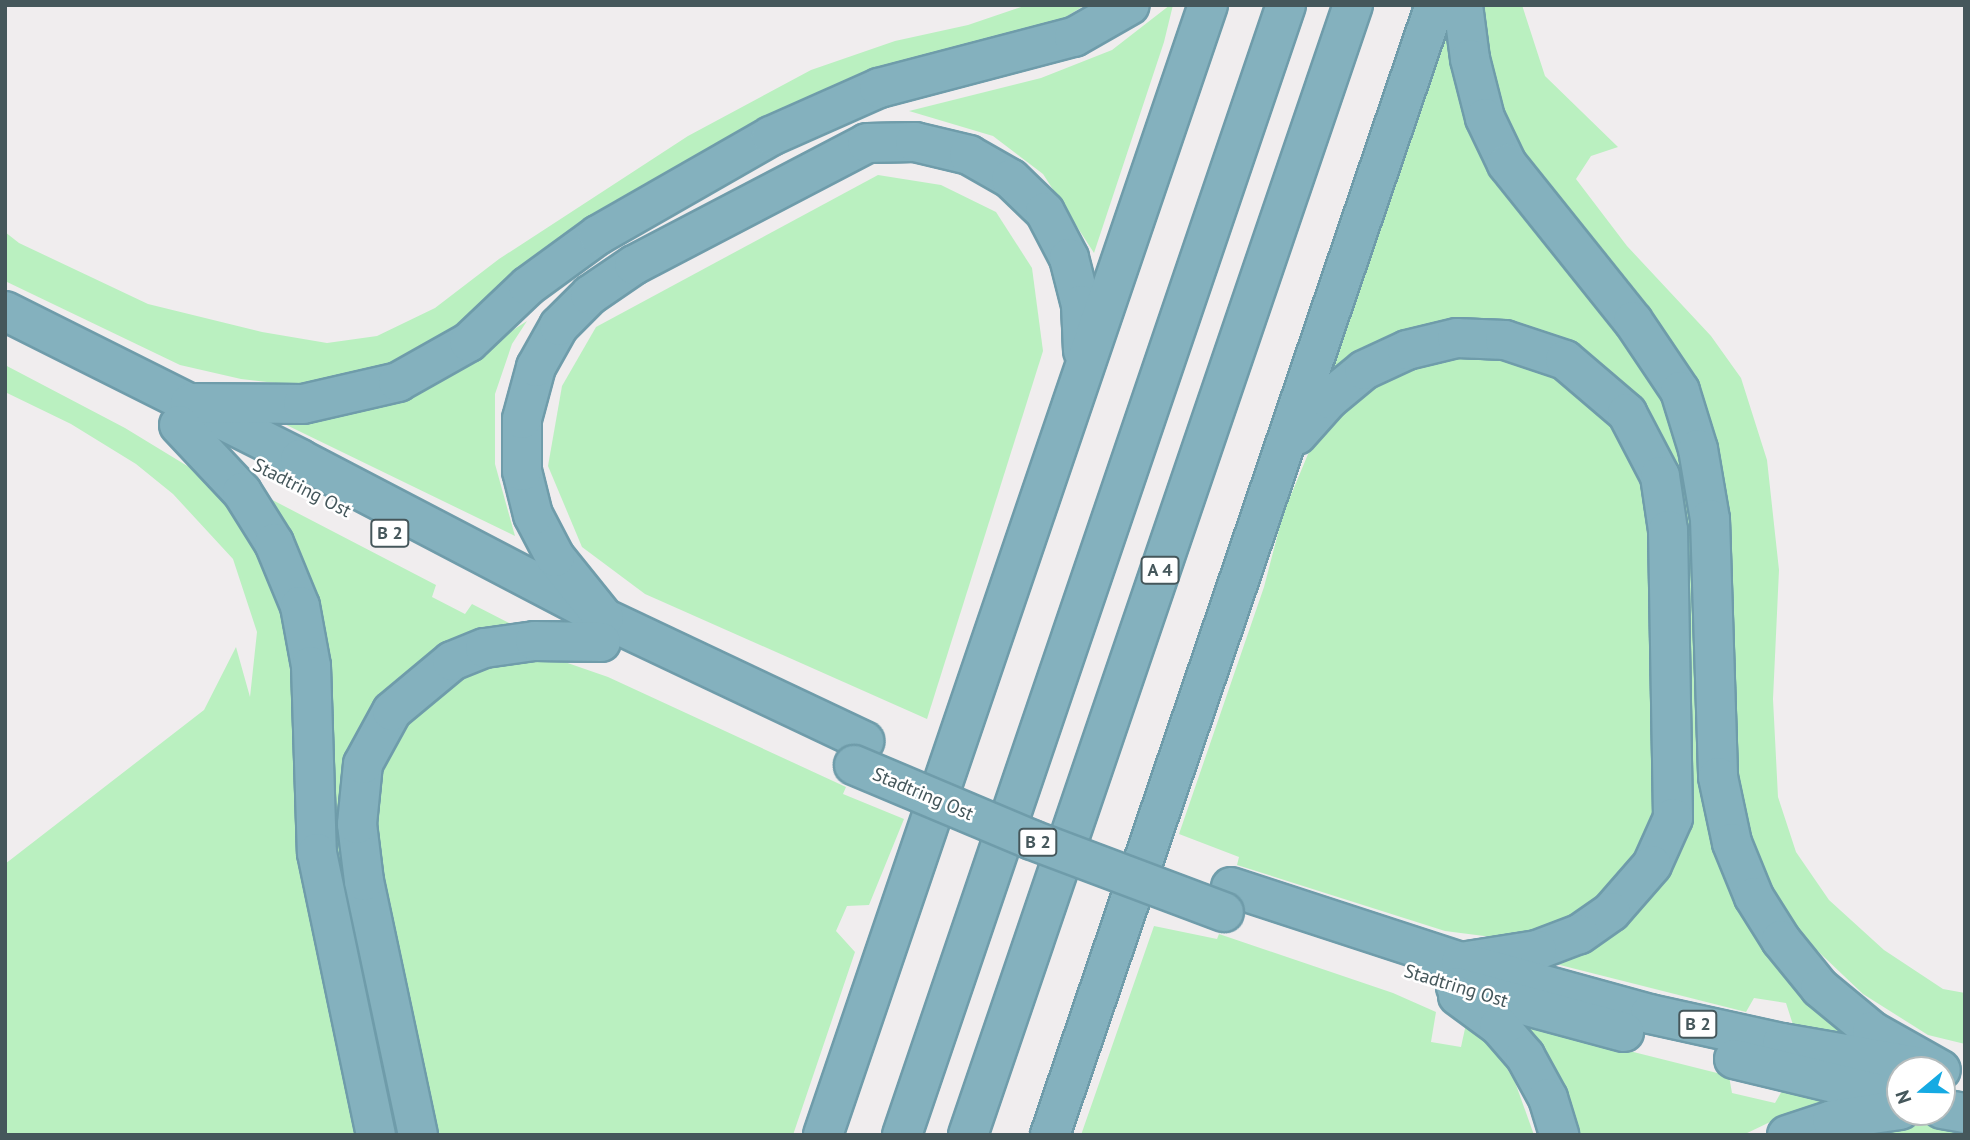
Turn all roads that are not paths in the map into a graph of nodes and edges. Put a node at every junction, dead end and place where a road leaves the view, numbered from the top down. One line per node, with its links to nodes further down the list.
1 (1130, 5): 10 (highway)
2 (1208, 5): 9 (highway)
3 (1286, 5): 21 (highway)
4 (1353, 5): 22 (highway, A 4)
5 (1435, 5): 11 (highway)
6 (1463, 5): 14 (highway)
7 (5, 311): 10 (highway, B 2)
8 (5, 339): 10 (highway, B 2)
9 (1083, 373): 12 (highway); 20 (highway)
10 (185, 414): 12 (highway, B 2); 18 (highway)
11 (1284, 450): 13 (highway); 23 (highway)
12 (603, 630): 13 (highway, Stadtring Ost / B 2, bridge); 19 (highway)
13 (1450, 972): 15 (highway, Stadtring Ost / B 2); 16 (highway, Stadtring Ost / B 2); 24 (highway)
14 (1916, 1056)
15 (1886, 1061)
16 (1886, 1096)
17 (1886, 1112): 25 (highway)
18 (376, 1135)
19 (418, 1135)
20 (823, 1135)
21 (902, 1135)
22 (968, 1135)
23 (1050, 1135)
24 (1559, 1135)
25 (1787, 1135)

